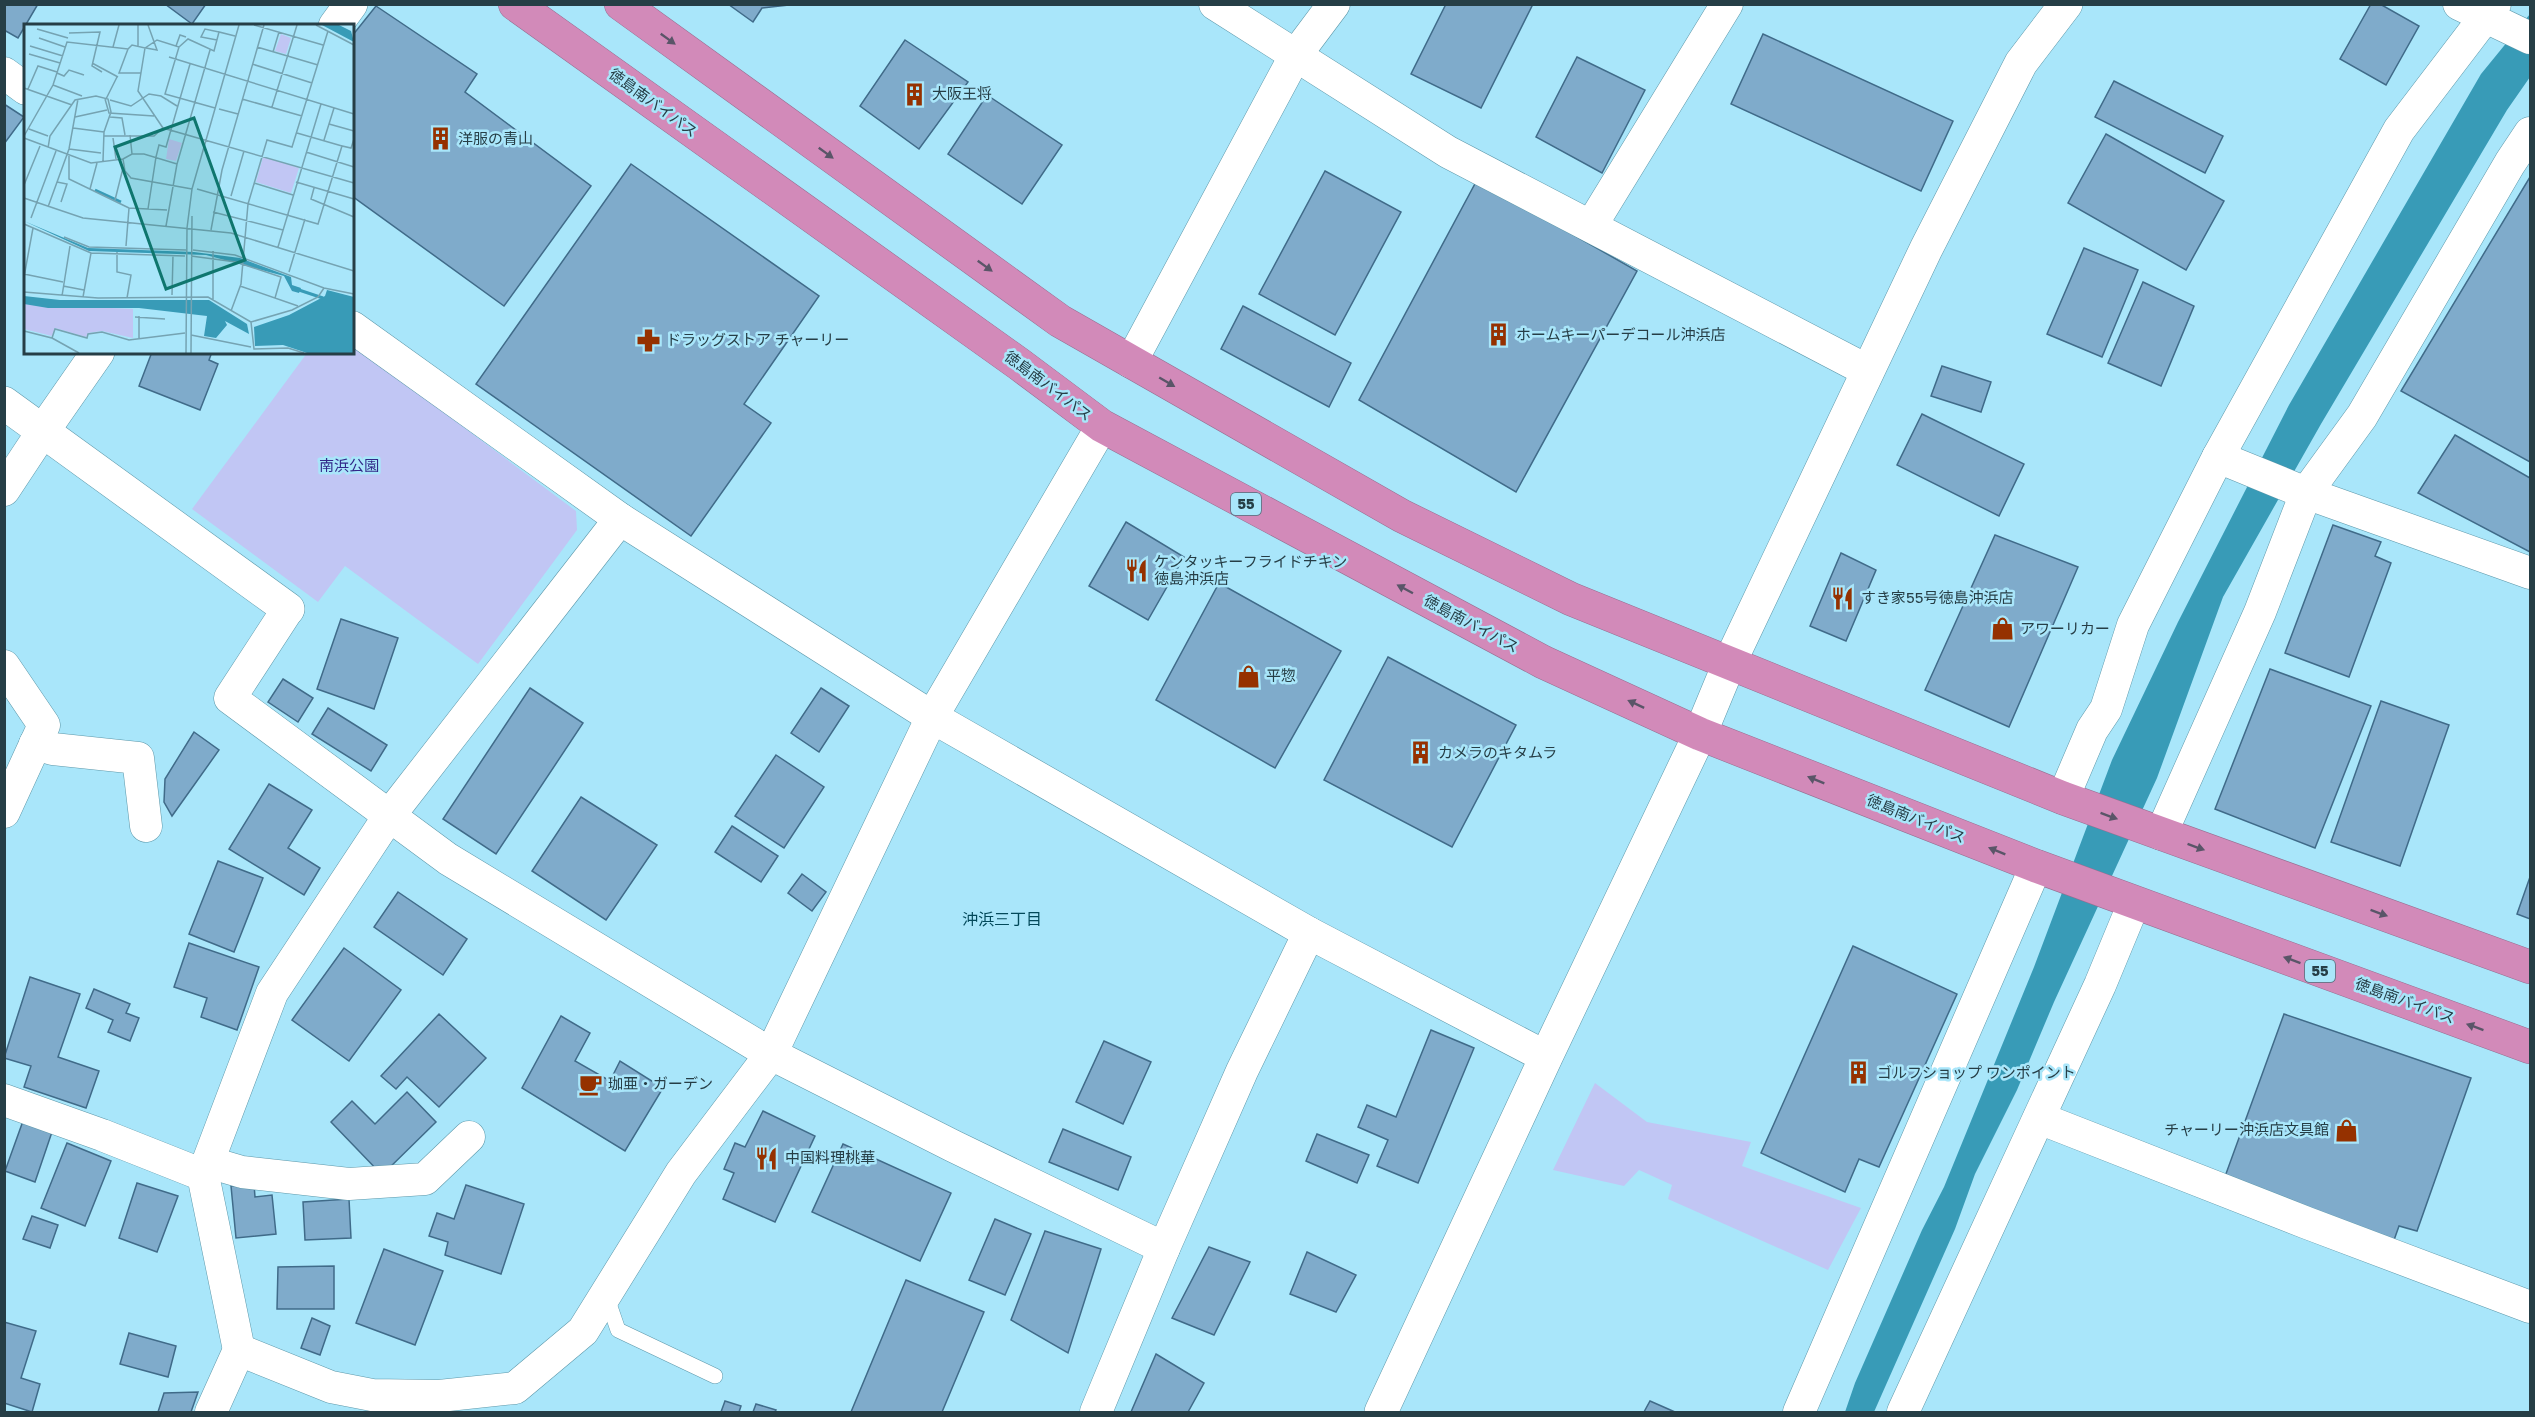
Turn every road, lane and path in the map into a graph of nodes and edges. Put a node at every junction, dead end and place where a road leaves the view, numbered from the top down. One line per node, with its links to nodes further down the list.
1 (351, 4): 9 (street)
2 (515, 4): 21 (highway, 徳島南バイパス / 55)
3 (621, 4): 18 (highway, one-way to 18)
4 (1215, 4): 11 (street)
5 (1335, 4): 11 (street)
6 (1727, 4): 15 (street)
7 (2066, 4): 19 (street)
8 (2480, 8): 10 (street); 23 (street)
9 (336, 24)
10 (2530, 38)
11 (1295, 56): 15 (street); 18 (street)
12 (4, 73): 13 (street)
13 (24, 88)
14 (2530, 133): 25 (street)
15 (1590, 226): 19 (street)
16 (354, 328): 26 (street)
17 (97, 354): 22 (street)
18 (1131, 362): 29 (highway, one-way to 29)
19 (1868, 371): 29 (street)
20 (4, 404): 22 (street)
21 (1102, 426): 31 (street); 32 (highway, 徳島南バイパス / 55, one-way to 21)
22 (43, 431): 24 (street); 28 (street)
23 (2218, 457): 25 (street); 34 (street)
24 (4, 490)
25 (2306, 493): 27 (street); 38 (street)
26 (620, 519): 31 (street); 36 (street)
27 (2530, 573)
28 (288, 609): 36 (street)
29 (1729, 664): 32 (street); 34 (highway)
30 (4, 666): 33 (street)
31 (932, 717): 41 (street); 44 (street)
32 (1700, 734): 39 (highway, 徳島南バイパス / 55, one-way to 32); 45 (street)
33 (35, 744): 35 (street); 37 (street)
34 (2071, 801): 38 (highway, one-way to 38)
35 (4, 812)
36 (389, 816): 44 (street); 49 (street)
37 (146, 826)
38 (2151, 831): 42 (highway, one-way to 42)
39 (2044, 869): 40 (highway, 徳島南バイパス / 55); 59 (street)
40 (2122, 898): 43 (highway, 徳島南バイパス / 55, one-way to 40); 47 (street)
41 (1309, 933): 45 (street); 50 (street)
42 (2530, 968)
43 (2530, 1047)
44 (771, 1054): 50 (street); 51 (street)
45 (1546, 1057): 58 (street)
46 (4, 1100): 49 (street)
47 (2039, 1118): 52 (street); 60 (street)
48 (469, 1137): 49 (street)
49 (206, 1168): 53 (street)
50 (1164, 1248): 57 (street)
51 (606, 1295): 54 (lane); 55 (street)
52 (2530, 1307)
53 (239, 1350): 55 (street); 56 (street)
54 (715, 1376)
55 (378, 1404)
56 (211, 1413)
57 (1096, 1413)
58 (1381, 1413)
59 (1799, 1413)
60 (1903, 1413)

